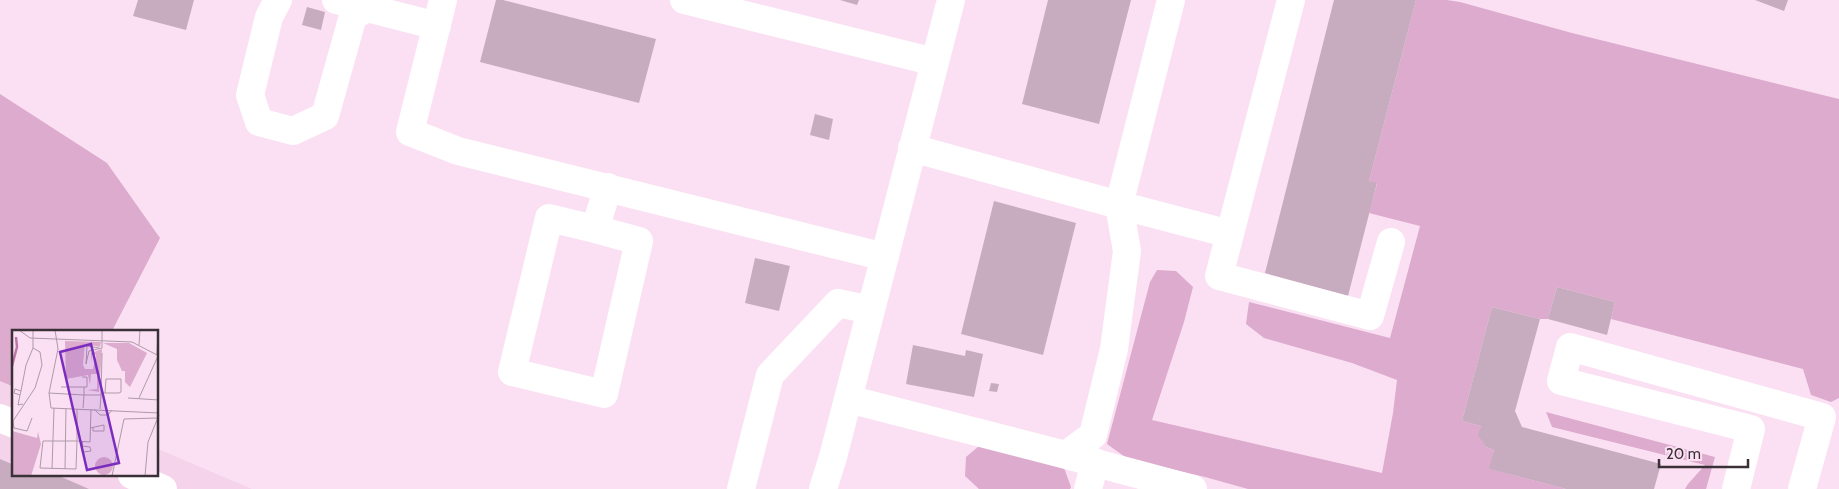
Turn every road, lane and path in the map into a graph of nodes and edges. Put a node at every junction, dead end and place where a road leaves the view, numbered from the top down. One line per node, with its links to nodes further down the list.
1 (278, 0): 8 (lane)
2 (336, 0): 8 (lane)
3 (443, 0): 9 (lane)
4 (684, 0): 10 (lane)
5 (951, 0): 10 (lane)
6 (1171, 0): 13 (lane)
7 (1291, 0): 15 (lane)
8 (367, 8): 9 (lane)
9 (437, 26): 12 (lane)
10 (935, 62): 11 (lane)
11 (912, 148): 13 (lane); 17 (lane)
12 (608, 187): 14 (lane); 17 (lane)
13 (1119, 205): 15 (lane); 22 (lane)
14 (595, 229): 14 (lane)
15 (1230, 234): 16 (lane)
16 (1391, 242)
17 (885, 257): 18 (lane)
18 (871, 310): 19 (lane); 26 (lane)
19 (848, 399): 22 (lane); 27 (lane)
20 (0, 418): 21 (lane)
21 (12, 423)
22 (1066, 455): 23 (lane)
23 (1095, 462): 28 (lane); 29 (lane)
24 (134, 476): 25 (lane)
25 (164, 489)
26 (741, 489)
27 (823, 489)
28 (1088, 489)
29 (1192, 489)
30 (1736, 489): 31 (lane)
31 (1802, 489)

